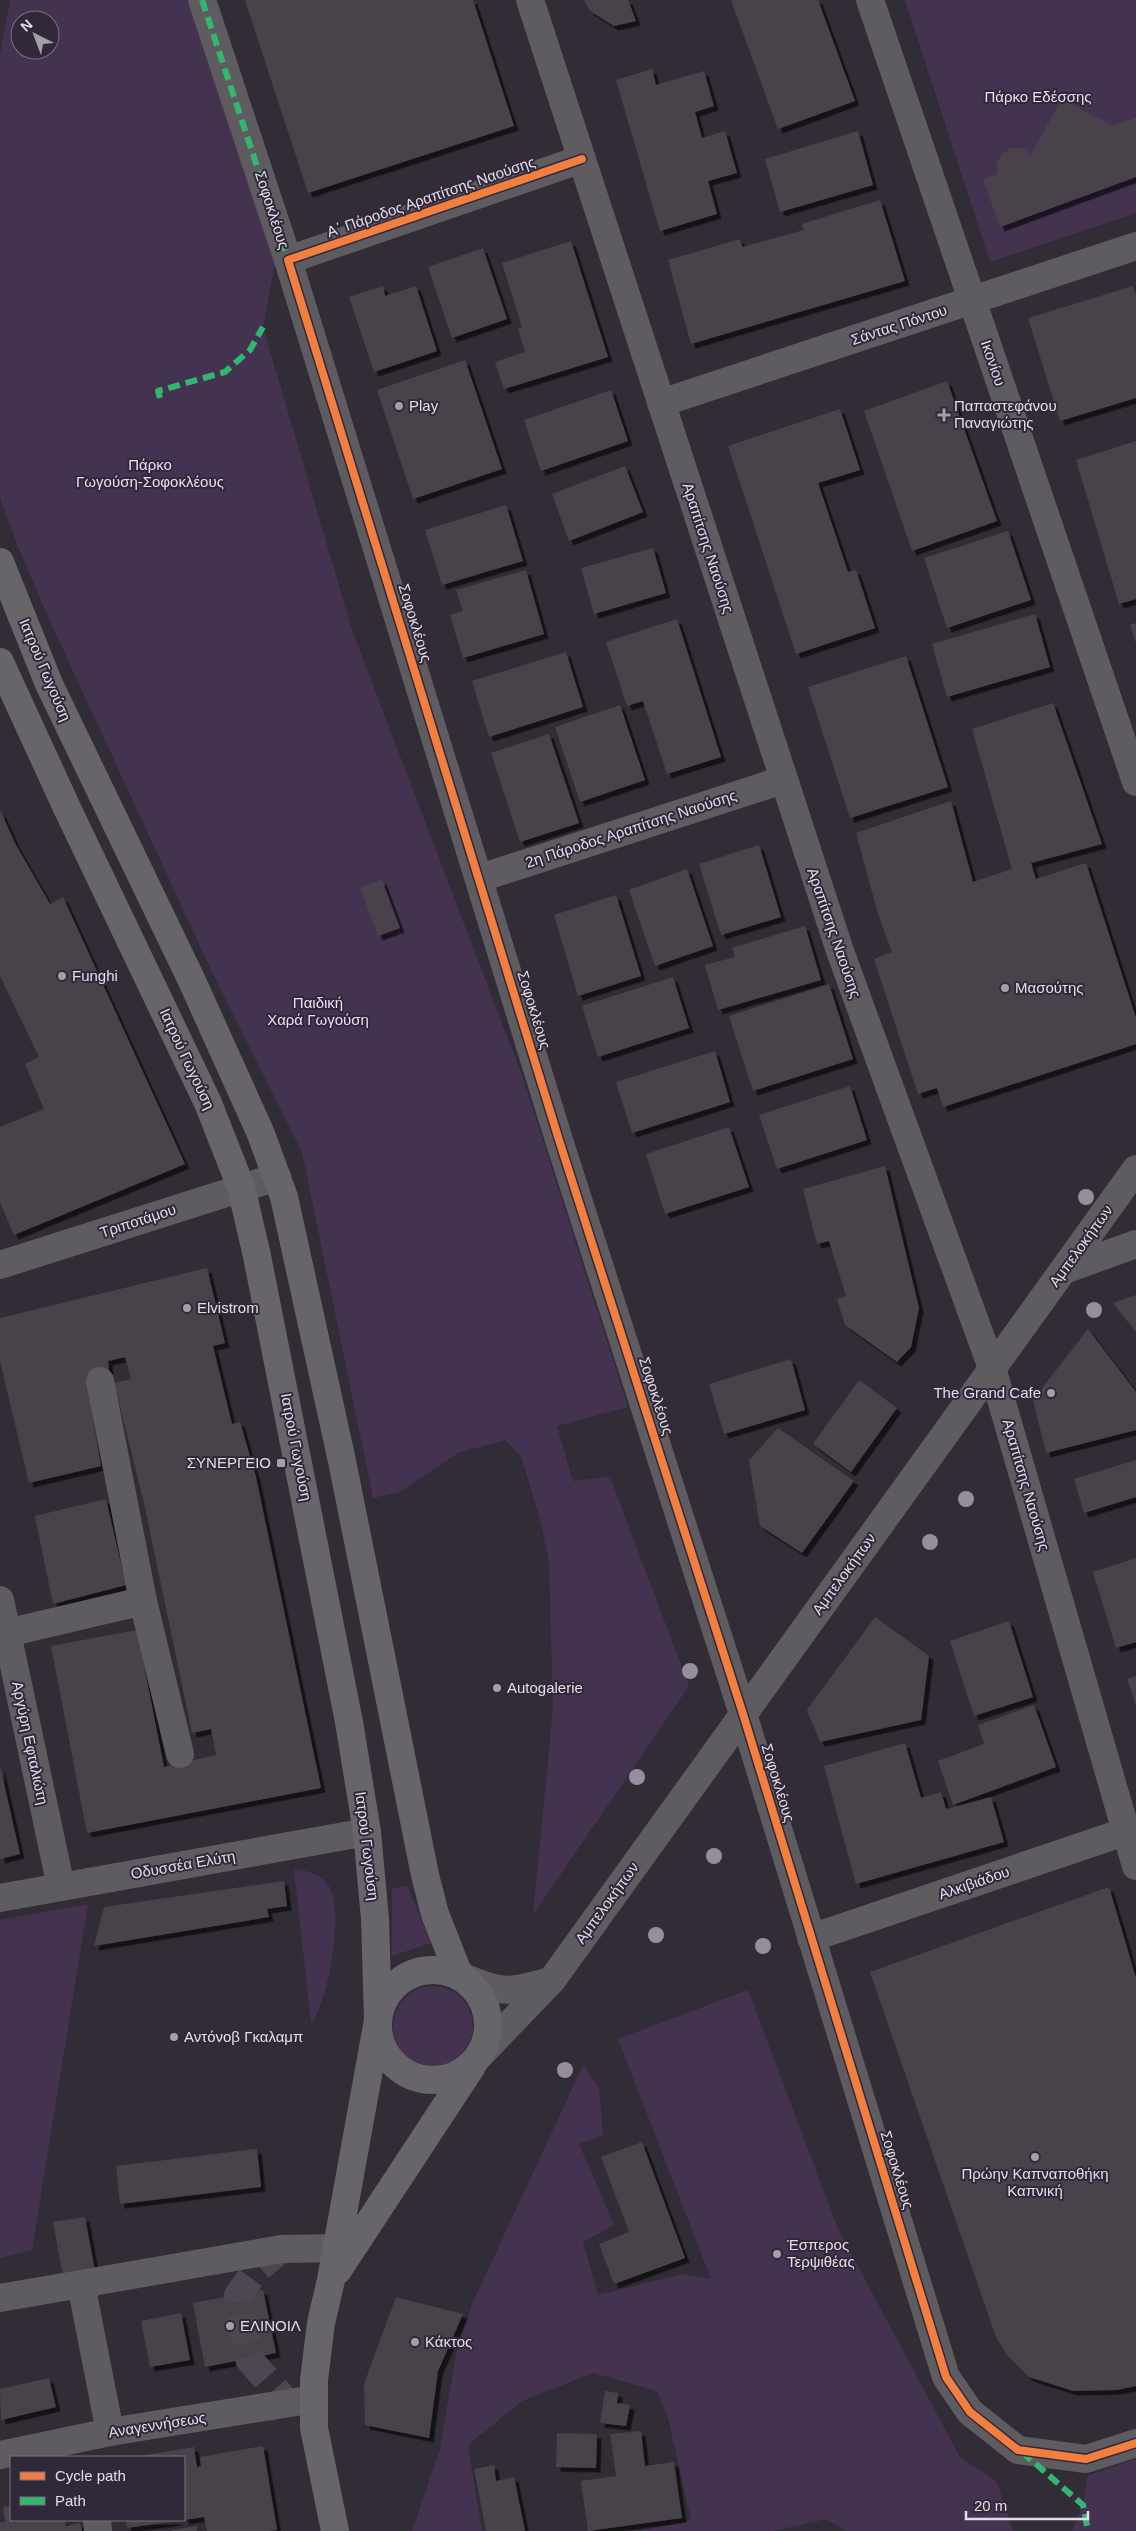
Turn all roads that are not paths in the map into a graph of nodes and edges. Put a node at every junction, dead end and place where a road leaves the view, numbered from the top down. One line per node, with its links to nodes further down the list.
1 (202, 0): 6 (street, Σοφοκλέους)
2 (530, 0): 4 (street, Αραπίτσης Ναούσης)
3 (870, 0): 7 (street, Ικονίου)
4 (582, 160): 6 (street, Α΄ Πάροδος Αραπίτσης Ναούσης); 8 (street, Αραπίτσης Ναούσης)
5 (1136, 246): 7 (street, Σάντας Πόντου)
6 (288, 260): 13 (street, Σοφοκλέους)
7 (972, 302): 8 (street, Σάντας Πόντου); 12 (street, Ικονίου)
8 (661, 403): 11 (street, Αραπίτσης Ναούσης)
9 (0, 562): 15 (main road, Ιατρού Γωγούση)
10 (0, 662): 16 (main road, Ιατρού Γωγούση)
11 (783, 780): 13 (street, 2η Πάροδος Αραπίτσης Ναούσης); 20 (street, Αραπίτσης Ναούσης)
12 (1136, 782)
13 (480, 878): 25 (street, Σοφοκλέους)
14 (1136, 1169): 19 (street, Αμπελοκήπων)
15 (277, 1176): 16 (street, Τριποτάμου); 33 (main road, Ιατρού Γωγούση)
16 (241, 1187): 18 (street, Τριποτάμου); 28 (main road, Ιατρού Γωγούση)
17 (1136, 1244): 19 (street)
18 (0, 1266)
19 (1064, 1270): 20 (street, Αμπελοκήπων)
20 (992, 1368): 25 (street, Αμπελοκήπων); 27 (street, Αραπίτσης Ναούσης)
21 (100, 1381): 23 (street)
22 (0, 1600): 24 (street, Αργύρη Εφταλιώτη)
23 (144, 1601): 24 (street); 26 (street)
24 (7, 1633): 30 (street, Αργύρη Εφταλιώτη)
25 (743, 1714): 32 (street, Σοφοκλέους); 34 (street, Αμπελοκήπων)
26 (180, 1754)
27 (1131, 1830): 29 (street, Αραπίτσης Ναούσης); 32 (street, Αλκιβιάδου)
28 (367, 1832): 30 (street, Οδυσσέα Ελύτη); 35 (main road, Ιατρού Γωγούση)
29 (1136, 1866)
30 (61, 1887): 31 (street, Οδυσσέα Ελύτη)
31 (0, 1898)
32 (811, 1938): 43 (street, Σοφοκλέους)
33 (459, 1975): 34 (street); 35 (main road); 36 (main road)
34 (552, 1980): 36 (street, Αμπελοκήπων)
35 (378, 2020): 36 (main road); 37 (main road, Ιατρού Γωγούση)
36 (480, 2055): 38 (main road, Ιατρού Γωγούση)
37 (337, 2248): 38 (main road, Ιατρού Γωγούση); 39 (street)
38 (331, 2280): 41 (main road, Ιατρού Γωγούση)
39 (81, 2284): 40 (street); 42 (street)
40 (0, 2298)
41 (314, 2399): 42 (street, Αναγεννήσεως); 45 (main road, Ιατρού Γωγούση)
42 (95, 2442): 44 (street, Αναγεννήσεως)
43 (1136, 2443)
44 (0, 2455)
45 (335, 2531)

